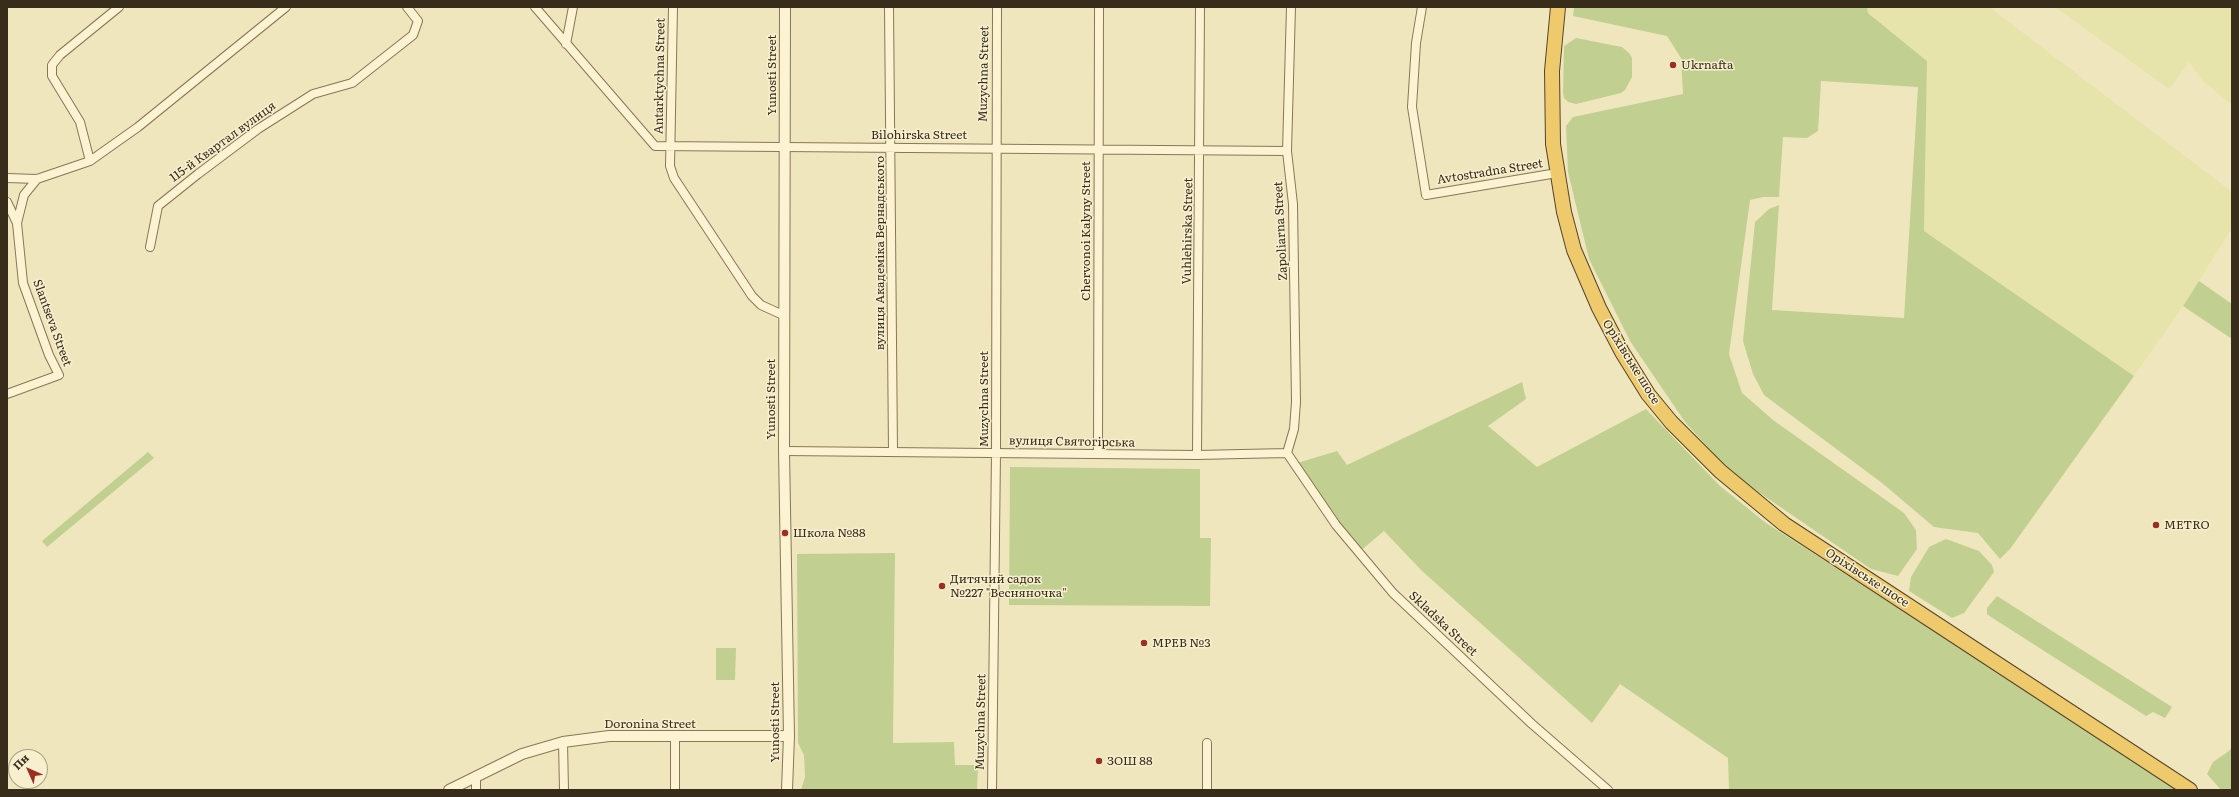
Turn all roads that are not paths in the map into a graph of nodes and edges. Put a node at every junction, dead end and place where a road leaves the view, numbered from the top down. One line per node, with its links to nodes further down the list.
1 (119, 7): 23 (street)
2 (286, 7): 23 (street)
3 (407, 7): 29 (street, 115-й Квартал вулиця)
4 (535, 7): 15 (street, Bilohirska Street)
5 (574, 7): 15 (street)
6 (673, 7): 16 (street, Antarktychna Street)
7 (785, 7): 17 (street, Yunosti Street)
8 (889, 7): 18 (street, вулиця Академіка Вернадського)
9 (997, 7): 19 (street, Muzychna Street)
10 (1099, 7): 20 (street, Chervonoi Kalyny Street)
11 (1200, 7): 21 (street, Vuhlehirska Street)
12 (1291, 7): 22 (street, Zapoliarna Street)
13 (1422, 7): 24 (street, Avtostradna Street)
14 (1558, 7): 24 (highway, Оріхівське шосе)
15 (566, 44): 16 (street, Bilohirska Street)
16 (671, 146): 17 (street, Bilohirska Street); 30 (street, Antarktychna Street)
17 (785, 147): 18 (street, Bilohirska Street); 30 (street, Yunosti Street)
18 (892, 147): 19 (street, Bilohirska Street); 33 (street, вулиця Академіка Вернадського)
19 (995, 147): 20 (street, Bilohirska Street); 34 (street, Muzychna Street)
20 (1098, 148): 21 (street, Bilohirska Street); 36 (street, Chervonoi Kalyny Street)
21 (1201, 149): 22 (street, Bilohirska Street); 37 (street, Vuhlehirska Street)
22 (1286, 151): 35 (street, Zapoliarna Street)
23 (90, 161): 26 (street)
24 (1557, 173): 51 (highway, Оріхівське шосе)
25 (7, 178): 26 (street)
26 (37, 179): 28 (street)
27 (7, 202): 28 (street, Slantseva Street)
28 (17, 223): 31 (street, Slantseva Street)
29 (150, 247)
30 (783, 315): 32 (street, Yunosti Street)
31 (7, 394)
32 (784, 451): 33 (street, вулиця Святогірська); 38 (street, Yunosti Street)
33 (893, 452): 34 (street, вулиця Святогірська)
34 (996, 453): 36 (street, вулиця Святогірська); 48 (street, Muzychna Street)
35 (1287, 453): 37 (street, вулиця Святогірська); 50 (street, Skladska Street)
36 (1098, 454): 37 (street, вулиця Святогірська)
37 (1197, 455)
38 (788, 736): 39 (street, Doronina Street); 47 (street, Yunosti Street)
39 (675, 737): 40 (street, Doronina Street); 46 (street)
40 (564, 742): 42 (street, Doronina Street); 45 (street)
41 (1207, 743): 49 (street)
42 (476, 776): 43 (street, Doronina Street); 44 (street)
43 (449, 790)
44 (476, 790)
45 (564, 790)
46 (675, 790)
47 (787, 790)
48 (992, 790)
49 (1207, 790)
50 (1608, 790)
51 (2190, 790)

